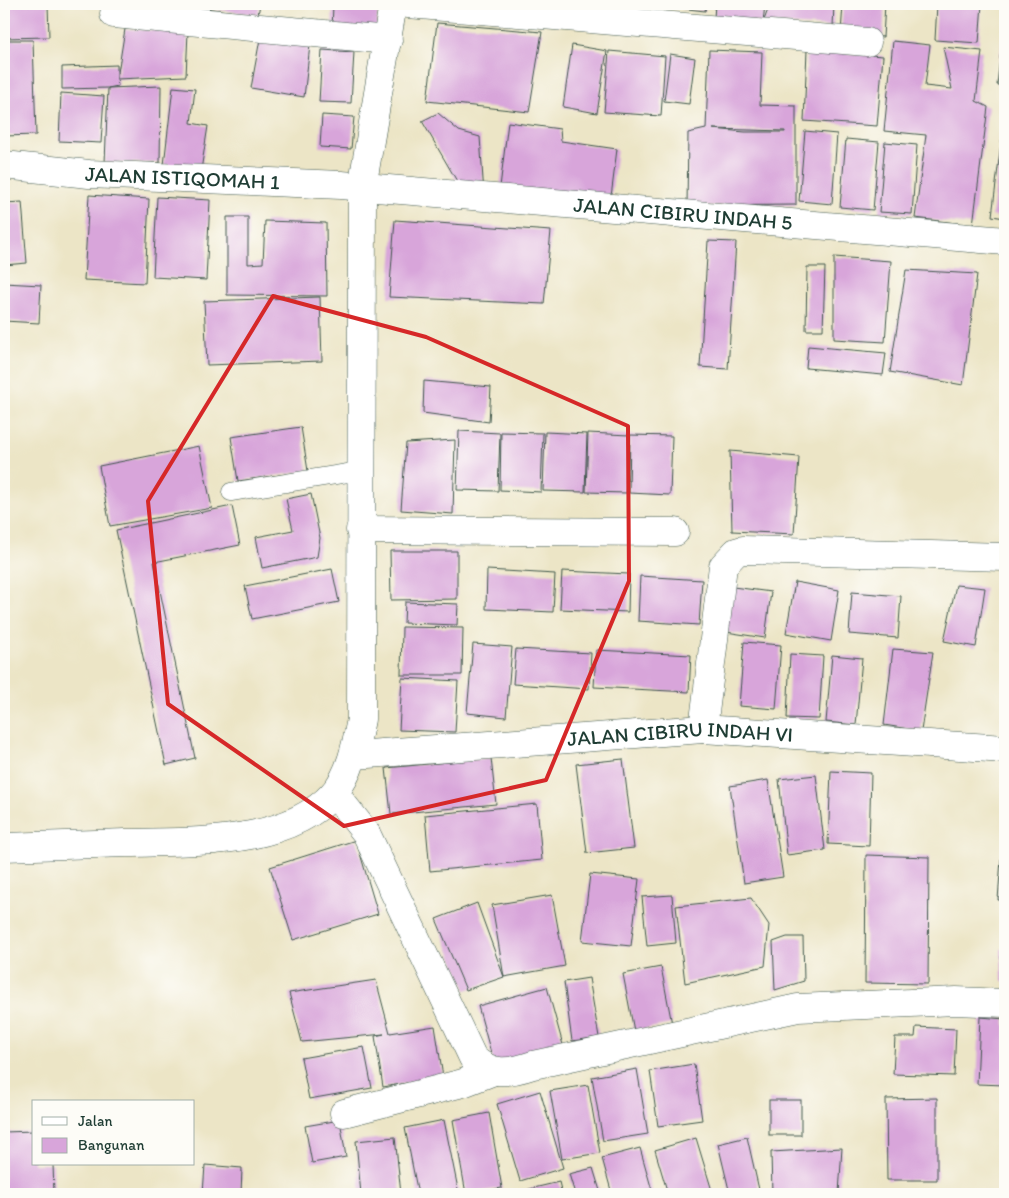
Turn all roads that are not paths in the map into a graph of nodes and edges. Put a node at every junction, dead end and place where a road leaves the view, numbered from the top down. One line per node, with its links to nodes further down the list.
1 (393, 4): 4 (street)
2 (408, 4): 5 (street)
3 (114, 14): 4 (street)
4 (388, 40): 7 (street)
5 (867, 42)
6 (4, 165): 7 (street, JALAN ISTIQOMAH 1)
7 (362, 188): 8 (street, JALAN CIBIRU INDAH 5); 9 (street)
8 (1005, 241)
9 (360, 471): 10 (lane); 11 (street)
10 (230, 492)
11 (360, 530): 12 (street); 16 (street)
12 (675, 532)
13 (1005, 556): 14 (street)
14 (703, 729): 15 (street, JALAN CIBIRU INDAH VI); 16 (street, JALAN CIBIRU INDAH VI)
15 (1005, 749)
16 (355, 755): 17 (street)
17 (334, 793): 18 (street); 20 (street)
18 (4, 847)
19 (1005, 1003): 20 (street)
20 (494, 1071): 21 (street)
21 (344, 1113)

